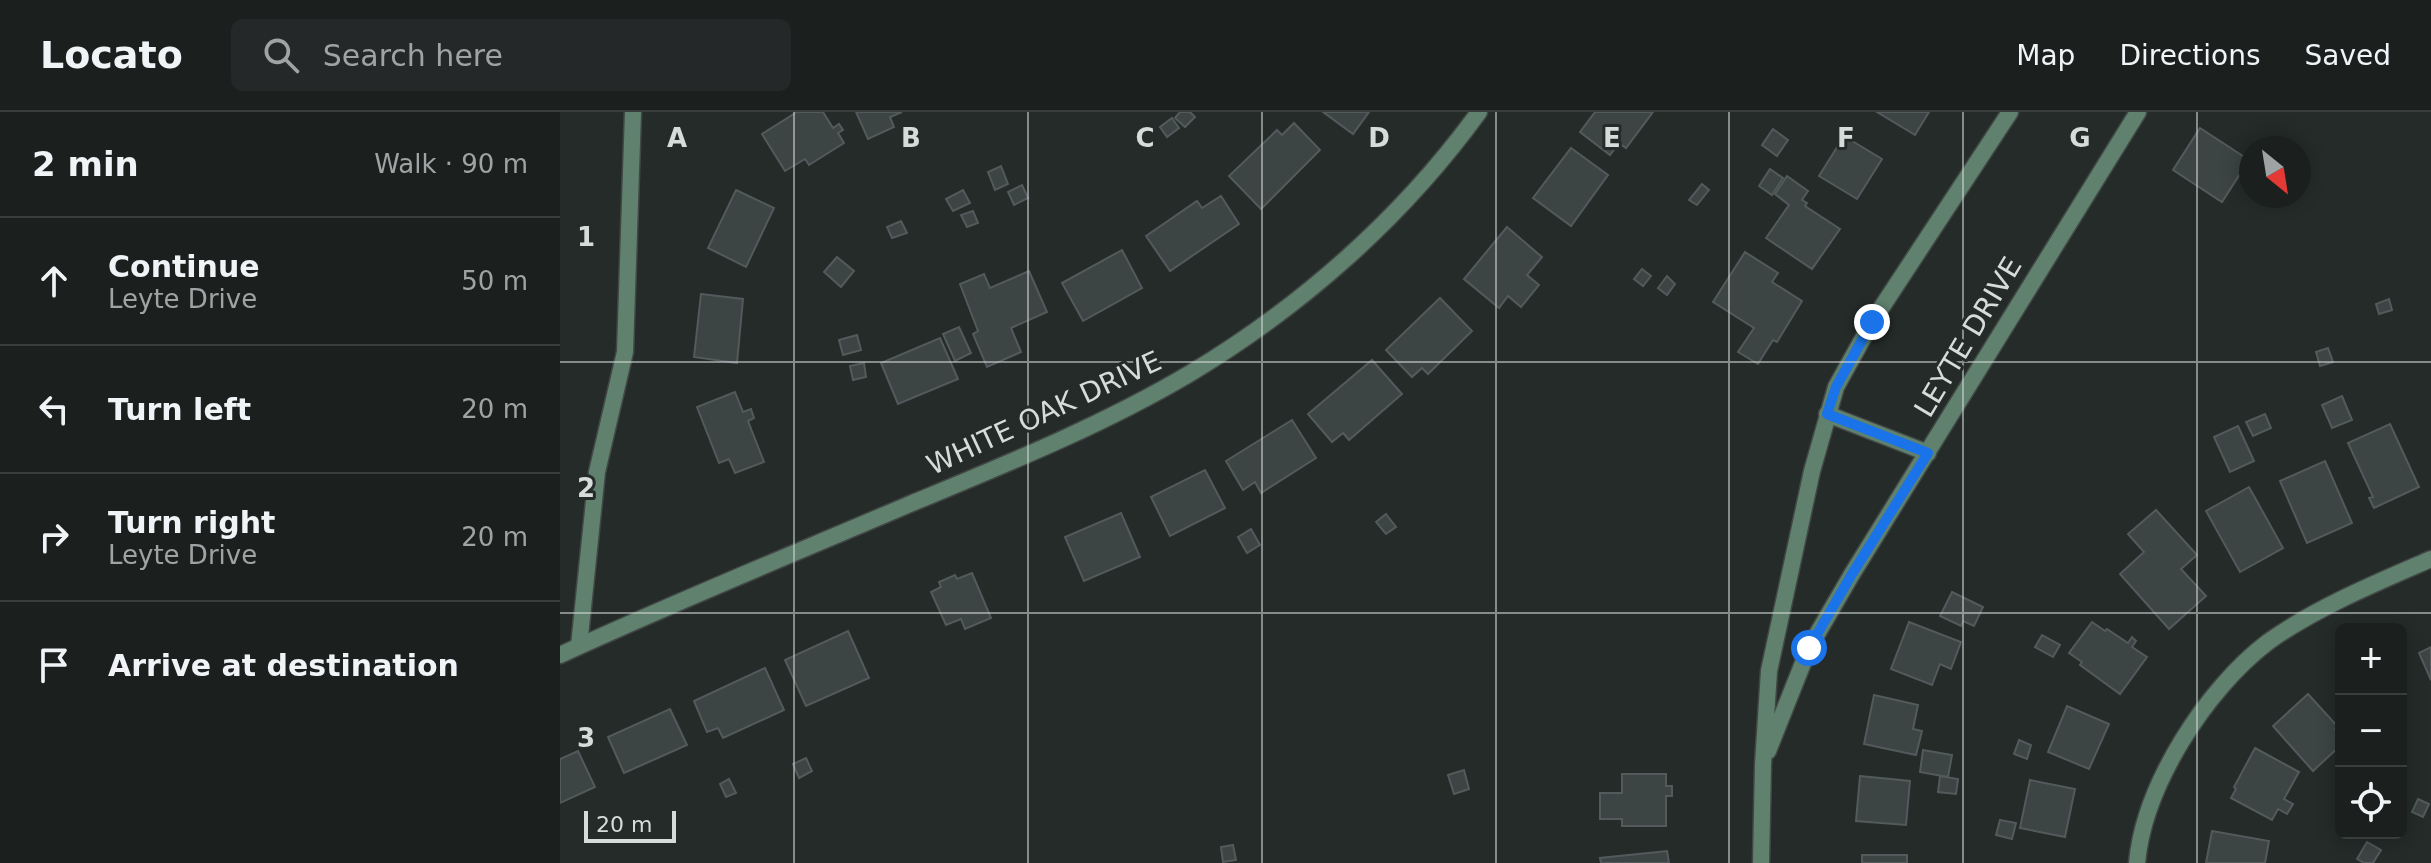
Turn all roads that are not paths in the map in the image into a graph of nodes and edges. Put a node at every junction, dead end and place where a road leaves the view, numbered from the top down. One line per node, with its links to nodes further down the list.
1 (633, 112): 8 (street)
2 (1479, 112): 8 (street, WHITE OAK DRIVE)
3 (2010, 112): 5 (street, LEYTE DRIVE)
4 (2138, 112): 6 (street, LEYTE DRIVE)
5 (1827, 414): 6 (street); 10 (street, LEYTE DRIVE)
6 (1928, 453): 10 (street, LEYTE DRIVE)
7 (2431, 559): 12 (street)
8 (579, 646): 9 (street, WHITE OAK DRIVE)
9 (560, 655)
10 (1763, 764): 11 (street, LEYTE DRIVE)
11 (1761, 863)
12 (2137, 863)

